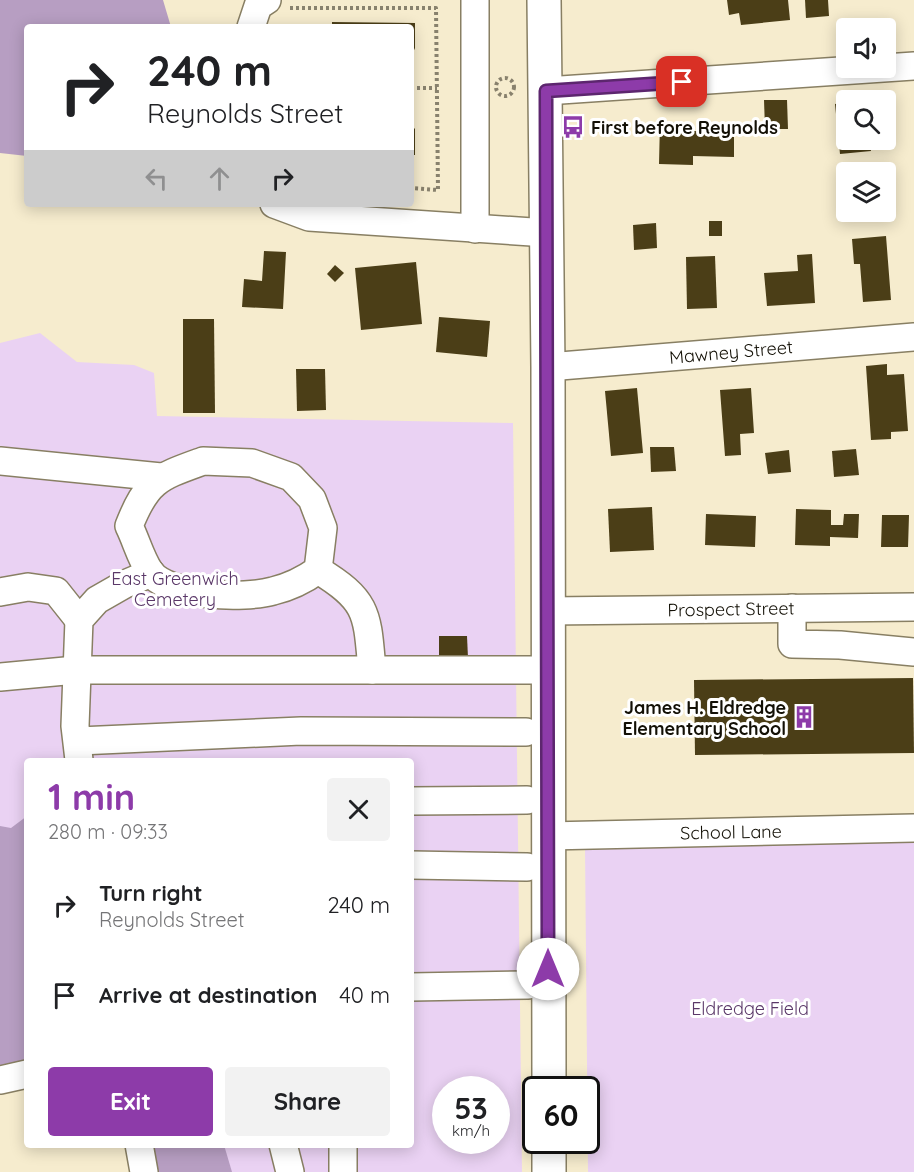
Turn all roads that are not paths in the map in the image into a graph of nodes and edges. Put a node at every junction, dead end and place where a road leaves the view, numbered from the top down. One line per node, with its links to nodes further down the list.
1 (475, 0): 8 (street)
2 (544, 0): 6 (main road)
3 (278, 4): 4 (street)
4 (253, 24)
5 (914, 66): 6 (street)
6 (546, 91): 9 (main road)
7 (282, 207): 8 (street)
8 (475, 229): 9 (street)
9 (547, 233): 11 (main road)
10 (914, 337): 11 (street, Mawney Street)
11 (548, 367): 20 (main road)
12 (0, 461): 13 (street)
13 (161, 477): 14 (street); 15 (street)
14 (318, 570): 15 (street); 25 (street)
15 (151, 573): 21 (street)
16 (0, 592): 21 (street)
17 (914, 607): 19 (street, Prospect Street)
18 (792, 608): 19 (street, Prospect Street); 20 (street, Prospect Street); 22 (street)
19 (839, 608): 22 (street)
20 (548, 611): 26 (main road)
21 (79, 620): 24 (street)
22 (840, 645): 23 (street)
23 (914, 652)
24 (76, 670): 25 (street); 27 (street); 29 (street)
25 (372, 670): 26 (street)
26 (548, 670): 33 (main road)
27 (0, 677)
28 (526, 732): 29 (street)
29 (79, 751)
30 (527, 800): 31 (street)
31 (414, 801)
32 (914, 828): 33 (street, School Lane)
33 (548, 836): 39 (main road)
34 (414, 865): 35 (street)
35 (527, 867)
36 (528, 985): 37 (street)
37 (414, 987)
38 (24, 1075): 40 (street)
39 (549, 1076)
40 (0, 1080)
41 (140, 1148): 45 (street)
42 (284, 1148): 46 (street)
43 (343, 1148): 47 (street)
44 (549, 1154): 48 (main road)
45 (144, 1172)
46 (290, 1172)
47 (343, 1172)
48 (549, 1172)

